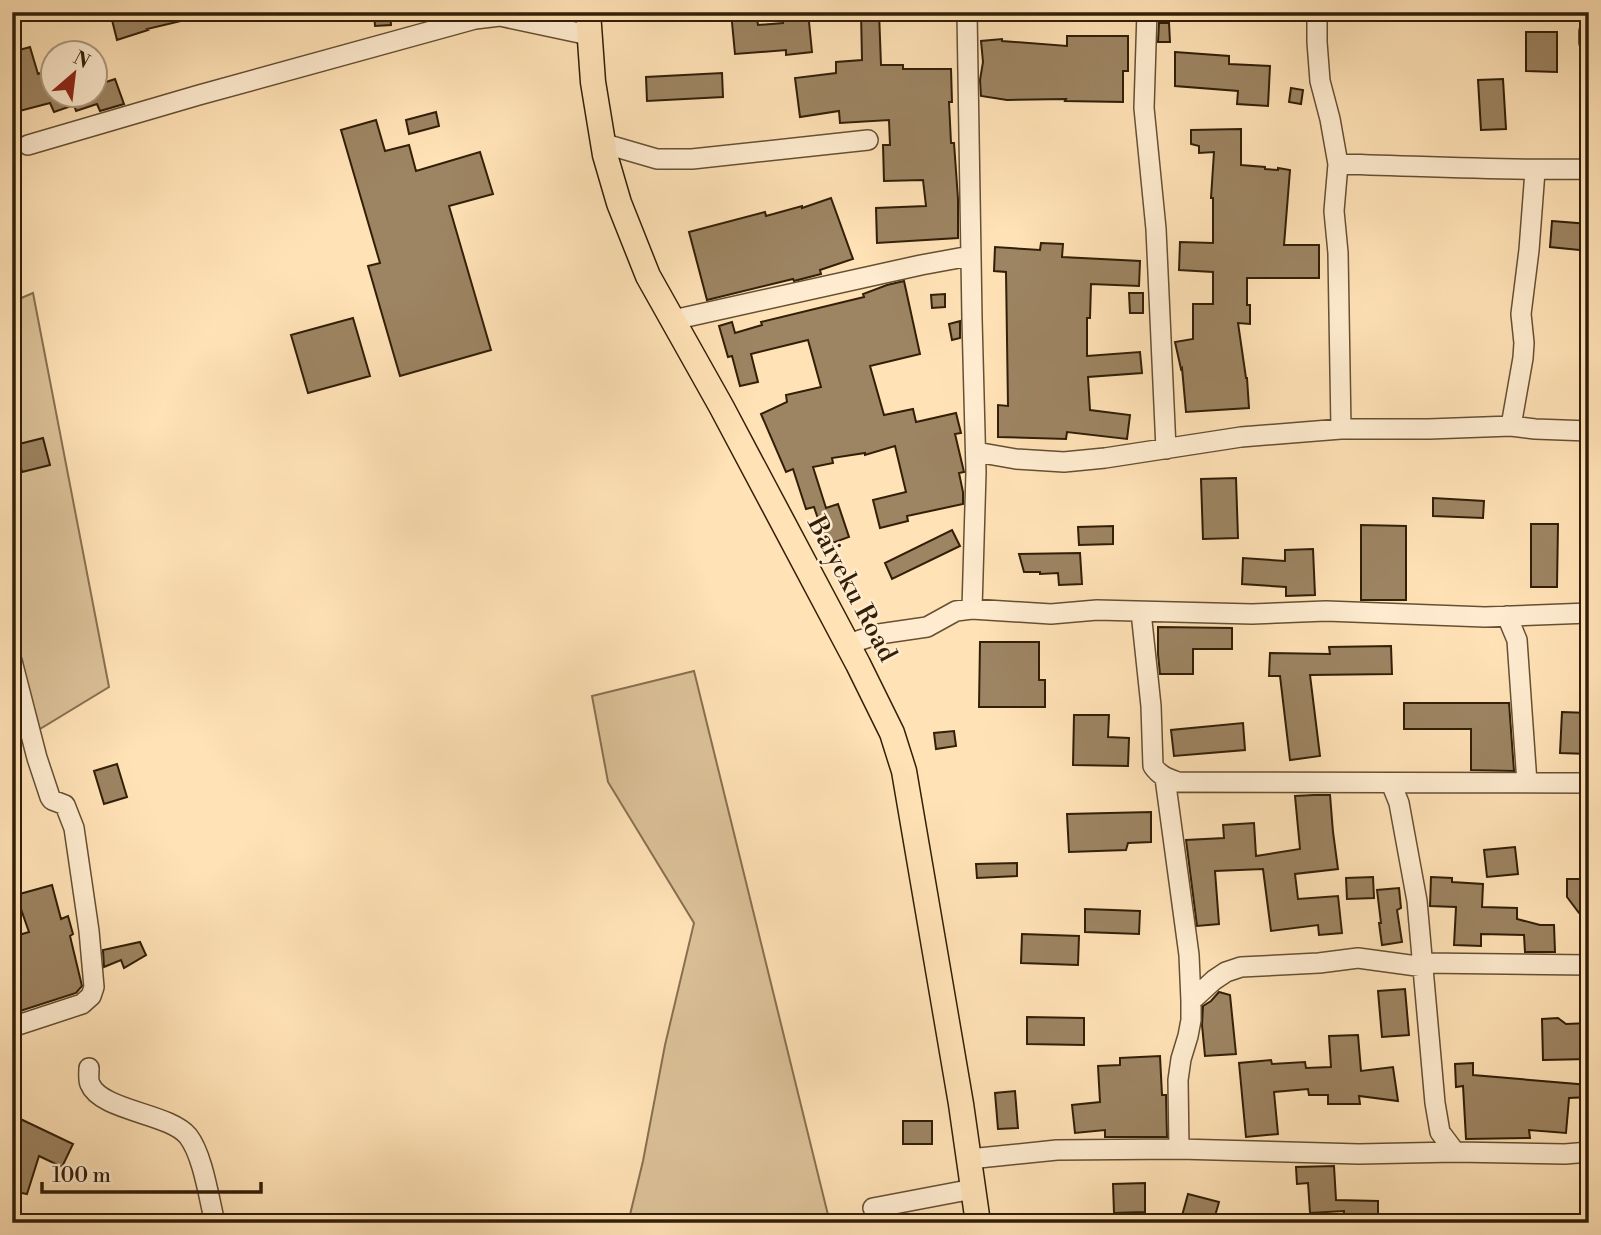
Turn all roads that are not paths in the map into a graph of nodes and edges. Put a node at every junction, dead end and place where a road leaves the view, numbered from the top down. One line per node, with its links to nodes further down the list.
1 (967, 12): 13 (street)
2 (1147, 12): 18 (street)
3 (1317, 12): 10 (street)
4 (588, 23): 8 (main road, Baiyeku Road); 9 (street)
5 (1589, 32): 6 (street)
6 (1589, 43)
7 (868, 140): 8 (street)
8 (602, 143): 14 (main road, Baiyeku Road)
9 (28, 145)
10 (1338, 164): 12 (street); 16 (street)
11 (1589, 169): 12 (street)
12 (1535, 171): 15 (street)
13 (970, 256): 14 (street); 19 (street)
14 (673, 320): 24 (main road, Baiyeku Road)
15 (1511, 426): 16 (street); 17 (street)
16 (1341, 429): 18 (street)
17 (1589, 432)
18 (1166, 449): 19 (street)
19 (976, 452): 20 (street)
20 (972, 609): 21 (street); 24 (street)
21 (1141, 612): 23 (street); 26 (street)
22 (1589, 613): 23 (street)
23 (1507, 616): 28 (street)
24 (848, 644): 40 (main road, Baiyeku Road)
25 (12, 661): 33 (street)
26 (1165, 778): 27 (street); 32 (street)
27 (1399, 783): 28 (street); 30 (street)
28 (1527, 783): 29 (street)
29 (1589, 783)
30 (1424, 965): 31 (street); 32 (street); 35 (street)
31 (1589, 965)
32 (1191, 1001): 36 (street)
33 (12, 1027)
34 (89, 1068): 43 (street)
35 (1440, 1132): 37 (street); 38 (street)
36 (1179, 1149): 38 (street); 40 (street)
37 (1455, 1152): 38 (street); 39 (street)
38 (1427, 1153)
39 (1587, 1155)
40 (969, 1159): 41 (main road, Baiyeku Road)
41 (972, 1189): 42 (street); 44 (main road, Baiyeku Road)
42 (873, 1208)
43 (215, 1223)
44 (978, 1223)

